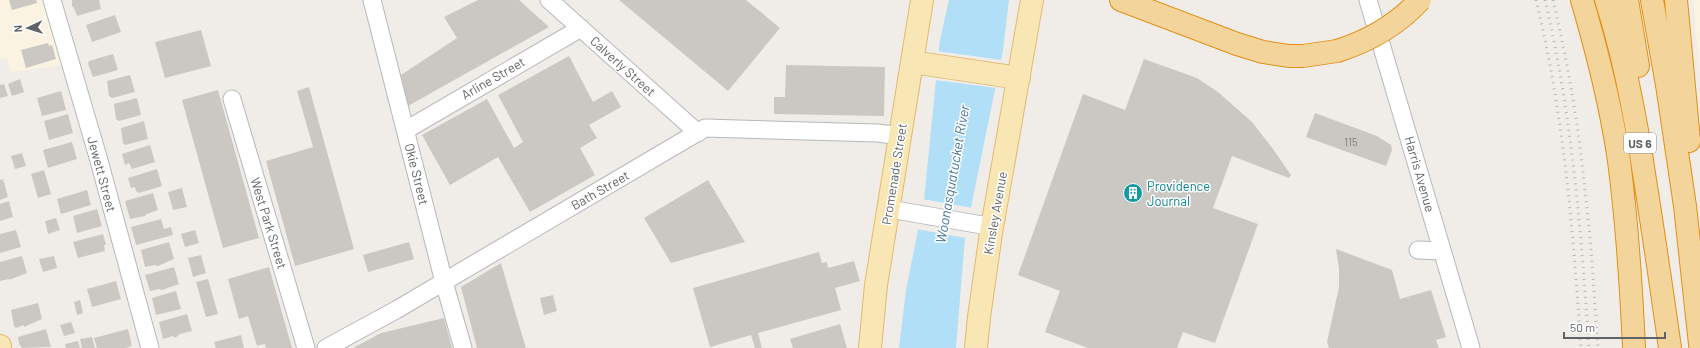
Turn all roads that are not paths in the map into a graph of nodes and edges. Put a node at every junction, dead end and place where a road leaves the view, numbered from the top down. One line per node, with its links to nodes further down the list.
1 (52, 0): 31 (street, Jewett Street)
2 (372, 0): 20 (street, Okie Street)
3 (549, 0): 15 (street, Calverly Street)
4 (922, 0): 16 (main road, Promenade Street)
5 (1032, 0): 17 (main road, Kinsley Avenue)
6 (1121, 0): 8 (highway, bridge)
7 (1368, 0): 27 (street, Harris Avenue)
8 (1420, 0)
9 (1582, 0): 38 (highway)
10 (1606, 0): 29 (highway, US 6)
11 (1619, 0): 19 (highway)
12 (1627, 0): 19 (highway)
13 (1652, 0): 23 (highway, US 6)
14 (1676, 0): 23 (highway)
15 (581, 28): 20 (street, Arline Street); 21 (street, Calverly Street)
16 (922, 64): 17 (main road); 22 (main road, Promenade Street)
17 (1011, 77): 36 (main road, Kinsley Avenue)
18 (232, 99): 32 (street, West Park Street)
19 (1644, 109): 29 (highway)
20 (406, 130): 28 (street, Okie Street)
21 (698, 133): 22 (street, Bath Street); 28 (street, Bath Street)
22 (900, 136): 35 (main road, Promenade Street)
23 (1685, 206): 30 (highway, US 6)
24 (906, 212): 25 (street)
25 (982, 225)
26 (1418, 250): 27 (street)
27 (1442, 251): 37 (street, Harris Avenue)
28 (444, 282): 33 (street, Bath Street); 34 (street, Okie Street)
29 (1661, 288): 39 (highway, US 6)
30 (1700, 344)
31 (150, 348)
32 (306, 348)
33 (326, 348)
34 (463, 348)
35 (870, 348)
36 (976, 348)
37 (1470, 348)
38 (1634, 348)
39 (1670, 348)

